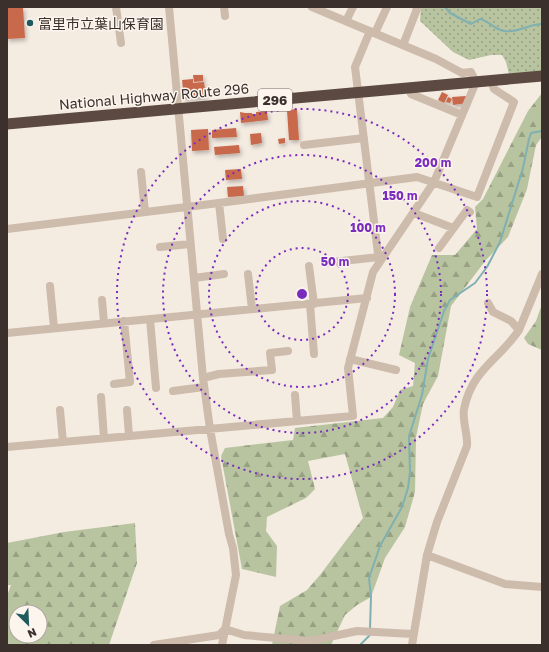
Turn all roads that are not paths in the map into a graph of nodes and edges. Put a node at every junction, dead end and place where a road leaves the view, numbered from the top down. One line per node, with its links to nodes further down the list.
1 (116, 7): 9 (street)
2 (169, 7): 16 (street)
3 (353, 7): 7 (street)
4 (387, 7): 8 (street)
5 (416, 7): 10 (street)
6 (315, 8): 7 (street)
7 (346, 21): 8 (street)
8 (373, 32): 10 (street); 15 (street)
9 (121, 44)
10 (403, 45): 13 (street)
11 (542, 76): 12 (highway, National Highway Route 296 / 296)
12 (491, 81): 13 (highway, National Highway Route 296 / 296); 22 (street)
13 (476, 82): 14 (highway, National Highway Route 296 / 296); 17 (street)
14 (410, 88): 15 (highway, National Highway Route 296 / 296); 17 (street)
15 (358, 93): 16 (highway, National Highway Route 296 / 296); 19 (street)
16 (179, 109): 18 (highway, National Highway Route 296 / 296); 25 (street)
17 (462, 115): 22 (street)
18 (7, 124)
19 (364, 138): 20 (street); 23 (street)
20 (304, 145)
21 (141, 172): 26 (street)
22 (434, 182): 23 (street); 28 (street)
23 (369, 183): 24 (street); 35 (street)
24 (221, 200): 25 (street); 31 (street)
25 (187, 207): 26 (street); 32 (street)
26 (145, 212): 30 (street)
27 (470, 212): 29 (street)
28 (414, 214): 29 (street); 35 (street)
29 (453, 228): 34 (street)
30 (7, 229)
31 (223, 239)
32 (190, 244): 33 (street); 41 (street)
33 (160, 247)
34 (439, 248)
35 (379, 260): 36 (street); 43 (street)
36 (324, 263)
37 (309, 266): 45 (street)
38 (224, 274): 41 (street)
39 (248, 274): 47 (street)
40 (542, 274): 53 (street)
41 (194, 278): 48 (street)
42 (50, 286): 52 (street)
43 (367, 298): 45 (street); 57 (street)
44 (102, 300): 51 (street)
45 (312, 304): 47 (street); 56 (street)
46 (488, 304): 53 (street)
47 (252, 309): 48 (street)
48 (197, 315): 49 (street); 59 (street)
49 (150, 319): 50 (street); 62 (street)
50 (124, 321): 51 (street); 60 (street)
51 (104, 323): 52 (street)
52 (54, 328): 54 (street)
53 (519, 330): 74 (street)
54 (7, 333)
55 (288, 351): 59 (street)
56 (314, 354)
57 (350, 359): 58 (street); 68 (street)
58 (396, 370)
59 (203, 378): 61 (street)
60 (114, 384)
61 (204, 387): 63 (street); 69 (street)
62 (156, 388)
63 (173, 391)
64 (295, 395): 68 (street)
65 (101, 397): 71 (street)
66 (60, 410): 72 (street)
67 (127, 410): 70 (street)
68 (297, 421): 69 (street)
69 (210, 429): 70 (street); 76 (street)
70 (129, 436): 71 (street)
71 (104, 438): 72 (street)
72 (63, 442): 73 (street)
73 (7, 447)
74 (427, 556): 75 (street); 77 (street)
75 (542, 587)
76 (225, 629): 77 (street); 78 (street); 79 (street)
77 (413, 634): 80 (street)
78 (154, 645)
79 (222, 645)
80 (412, 645)

